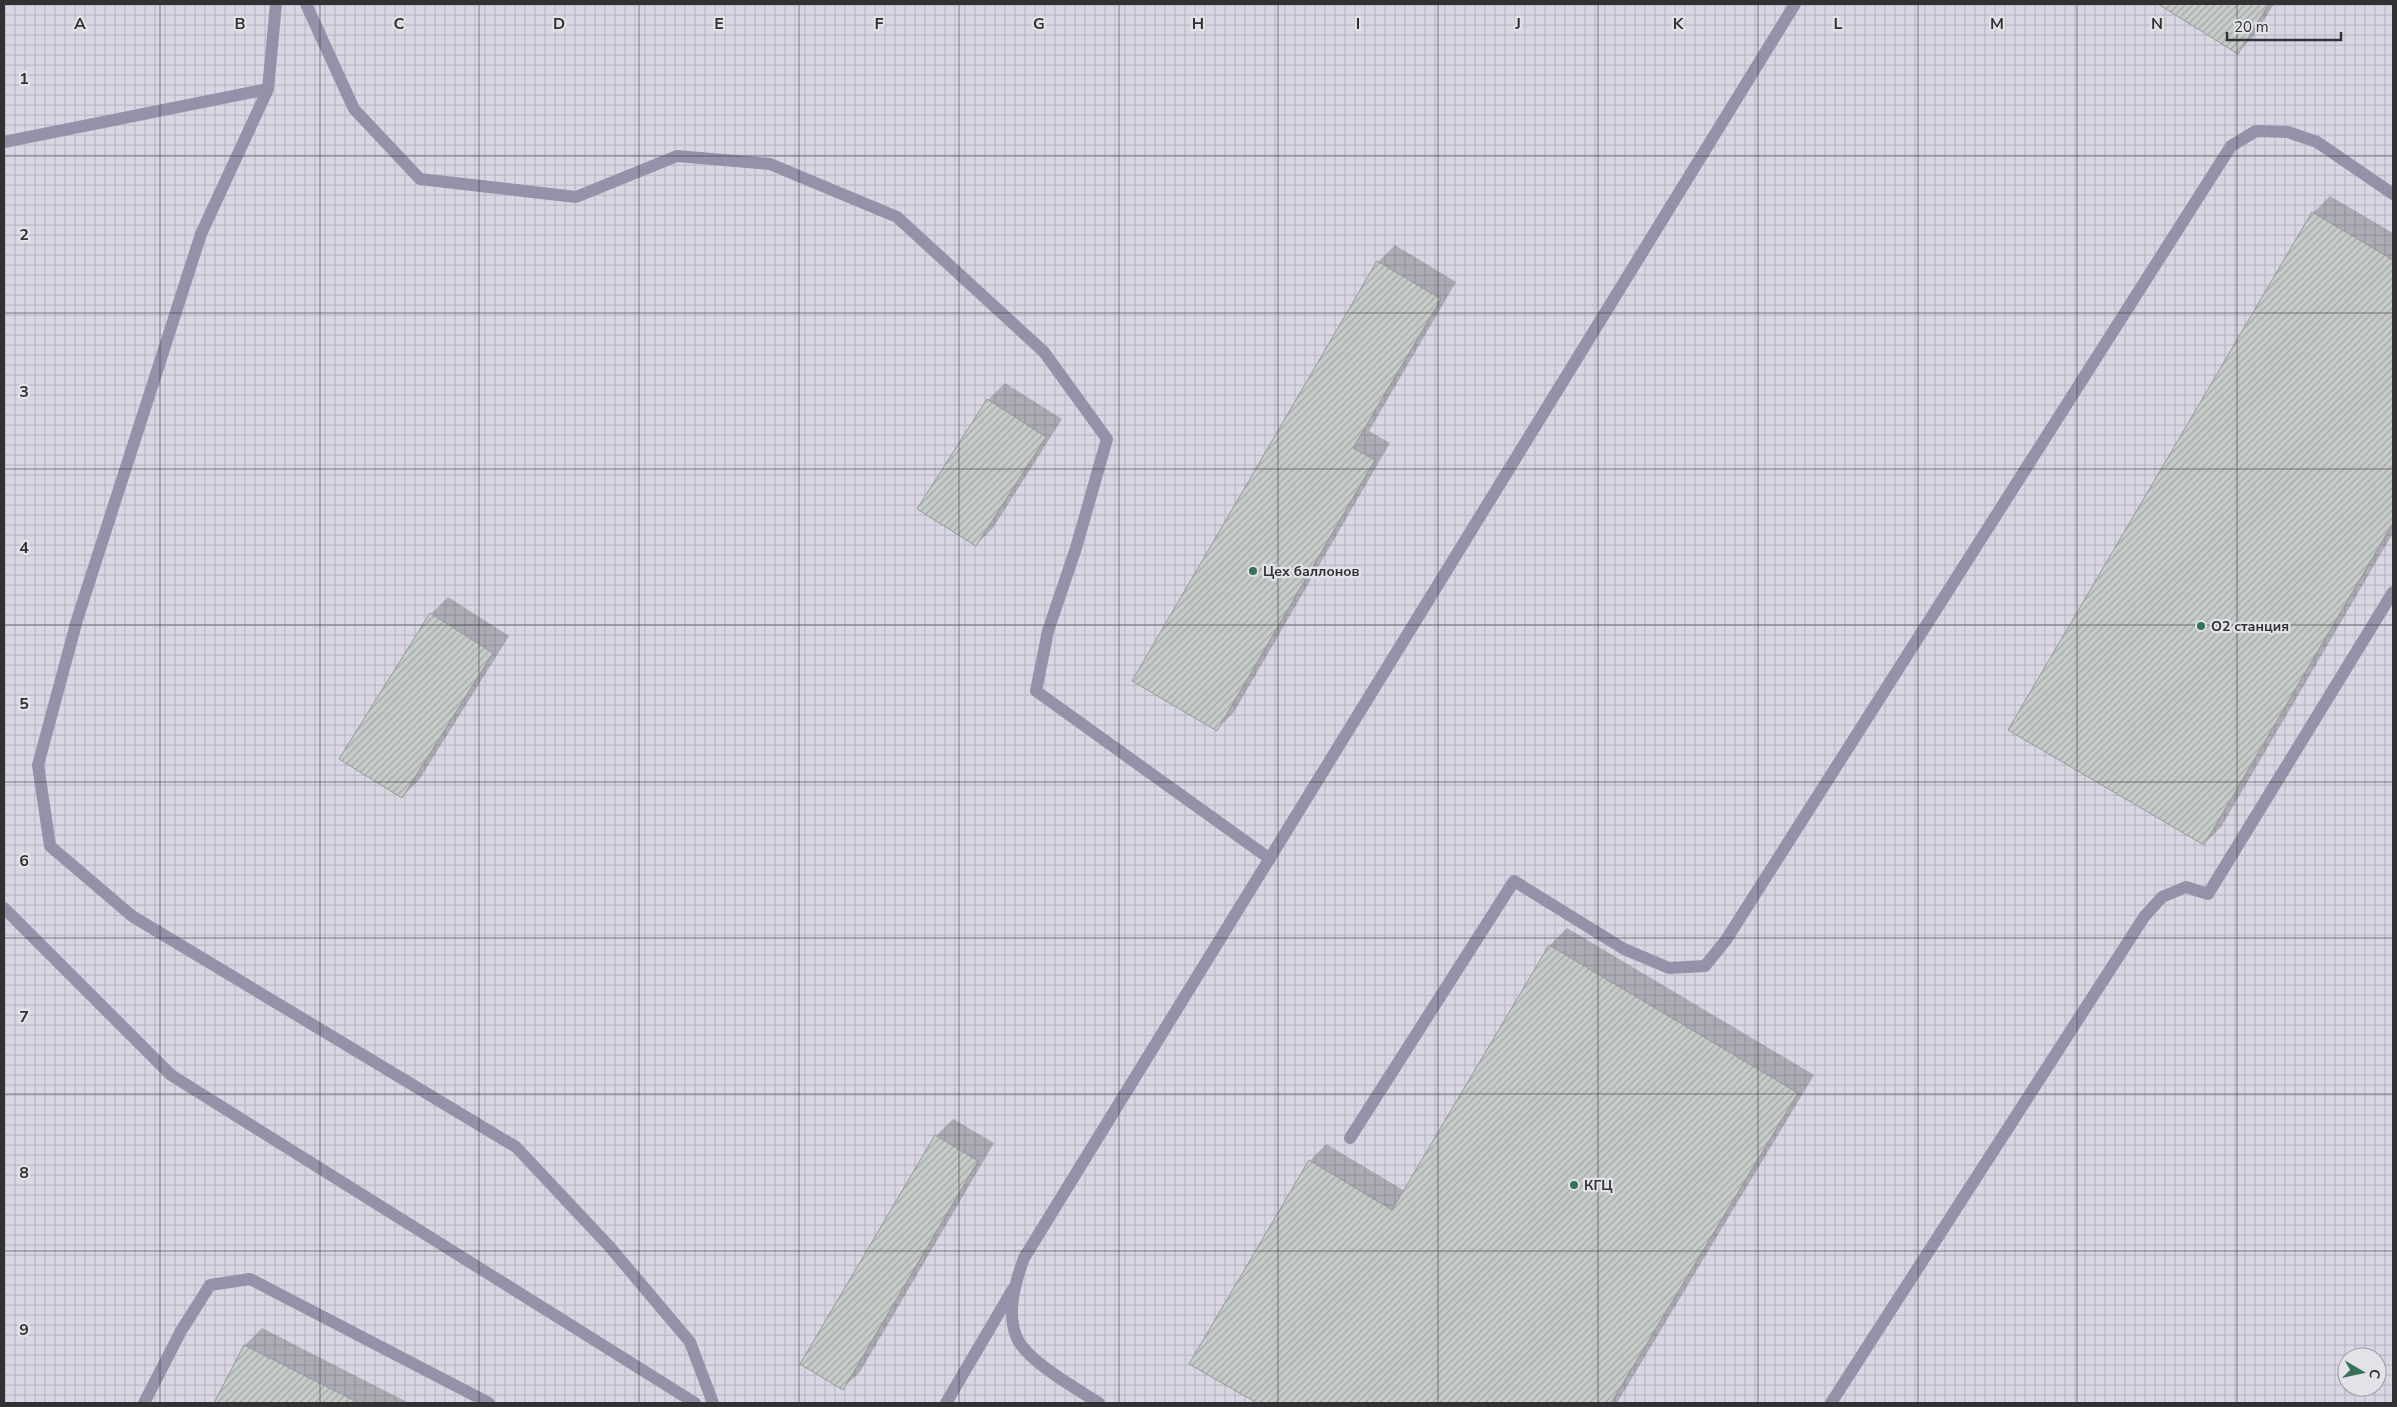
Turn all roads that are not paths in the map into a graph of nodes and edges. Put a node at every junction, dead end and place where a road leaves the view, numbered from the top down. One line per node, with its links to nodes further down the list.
1 (276, 4): 4 (lane)
2 (306, 4): 8 (lane)
3 (1795, 4): 8 (lane)
4 (268, 89): 5 (lane); 15 (lane)
5 (4, 142)
6 (2393, 194): 10 (lane)
7 (2393, 592): 18 (lane)
8 (1270, 859): 11 (lane)
9 (4, 908): 14 (lane)
10 (1350, 1138)
11 (1014, 1287): 16 (lane); 17 (lane)
12 (144, 1403): 13 (lane)
13 (489, 1403)
14 (695, 1403)
15 (713, 1403)
16 (946, 1403)
17 (1098, 1403)
18 (1831, 1403)

